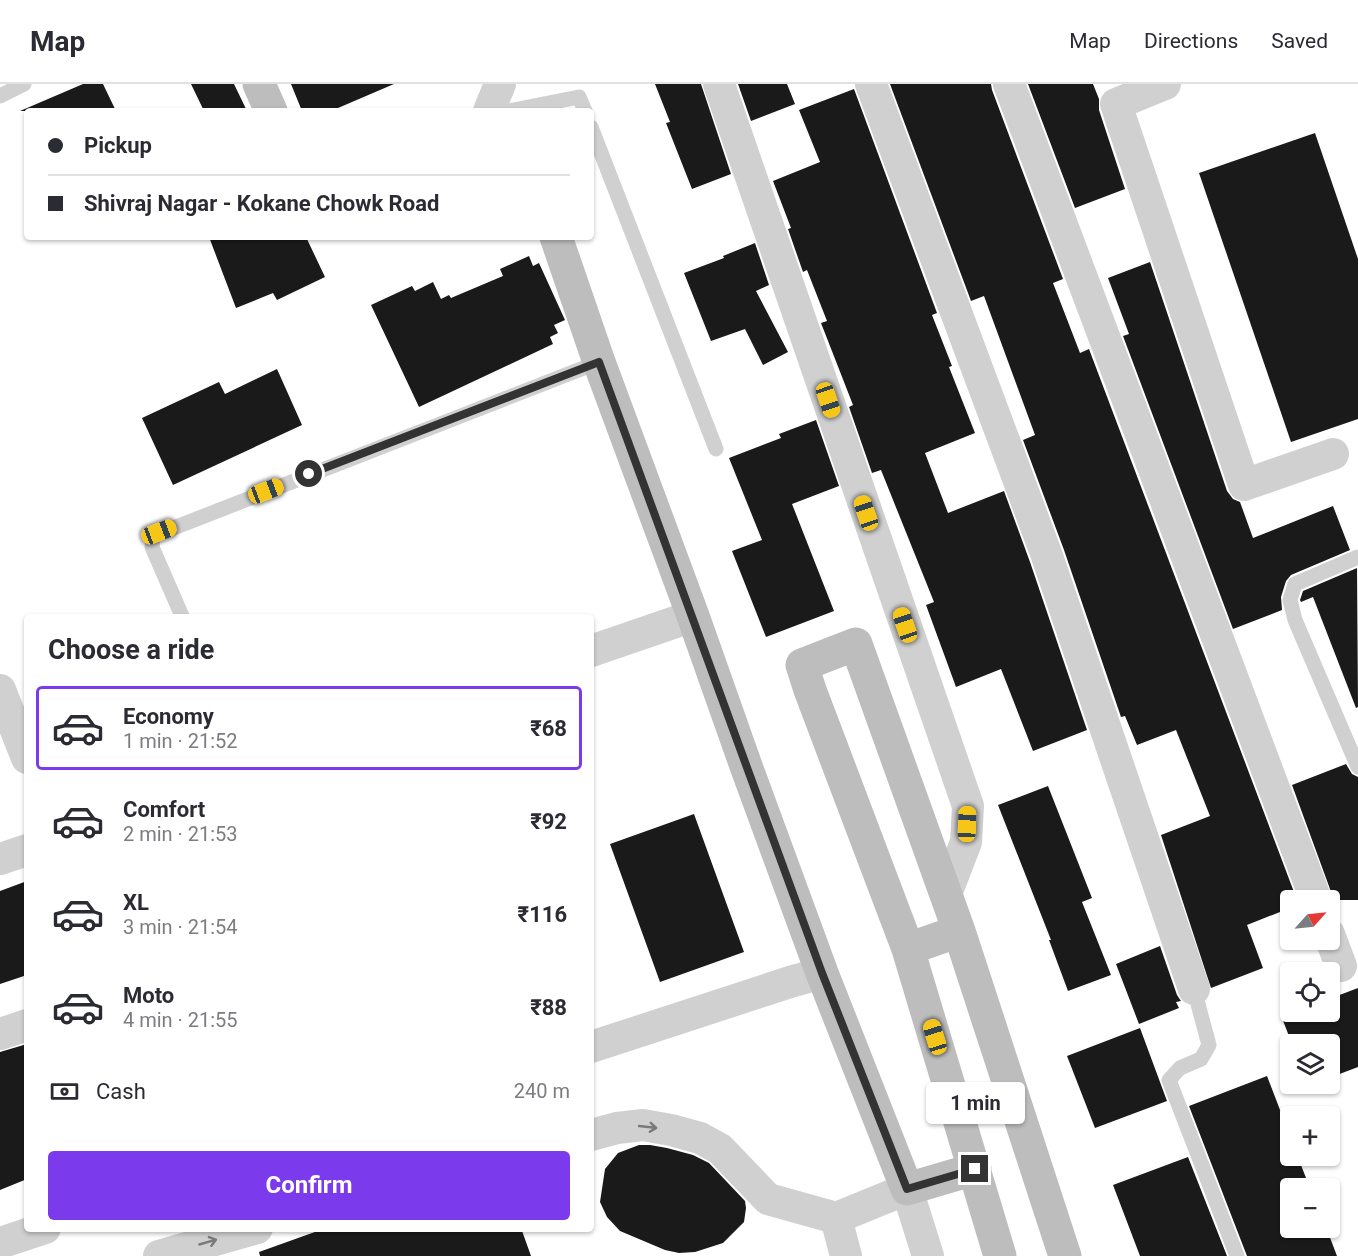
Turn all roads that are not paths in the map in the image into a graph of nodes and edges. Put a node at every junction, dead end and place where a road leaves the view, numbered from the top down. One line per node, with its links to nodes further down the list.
1 (24, 84): 8 (lane)
2 (259, 84): 9 (street)
3 (500, 84): 10 (street)
4 (719, 84): 28 (street)
5 (871, 84): 34 (street)
6 (1009, 84): 27 (street)
7 (1165, 84): 17 (street)
8 (0, 96)
9 (270, 108)
10 (490, 108)
11 (524, 108): 12 (lane)
12 (584, 108)
13 (594, 136): 16 (lane)
14 (557, 240): 15 (street)
15 (599, 362): 19 (lane); 20 (street)
16 (716, 449)
17 (1333, 454)
18 (1358, 557): 24 (lane)
19 (181, 614)
20 (693, 616): 21 (street); 33 (street)
21 (594, 650)
22 (0, 690): 23 (street)
23 (24, 750)
24 (1358, 767)
25 (24, 851): 26 (street)
26 (0, 860)
27 (1312, 890)
28 (945, 894): 29 (street); 30 (street)
29 (959, 932): 30 (street); 49 (street)
30 (908, 949): 39 (street)
31 (1335, 950): 32 (street)
32 (1341, 966)
33 (822, 973): 37 (street); 40 (street)
34 (1194, 989): 50 (lane)
35 (24, 1026): 36 (street)
36 (0, 1034)
37 (594, 1046)
38 (594, 1134): 41 (street, one-way to 41)
39 (975, 1169): 40 (street); 48 (street)
40 (907, 1189): 41 (street); 47 (street)
41 (836, 1218): 46 (street)
42 (33, 1232): 44 (street)
43 (243, 1232): 45 (street, one-way to 43)
44 (0, 1243)
45 (159, 1256)
46 (846, 1256)
47 (928, 1256)
48 (1000, 1256)
49 (1065, 1256)
50 (1236, 1256)

